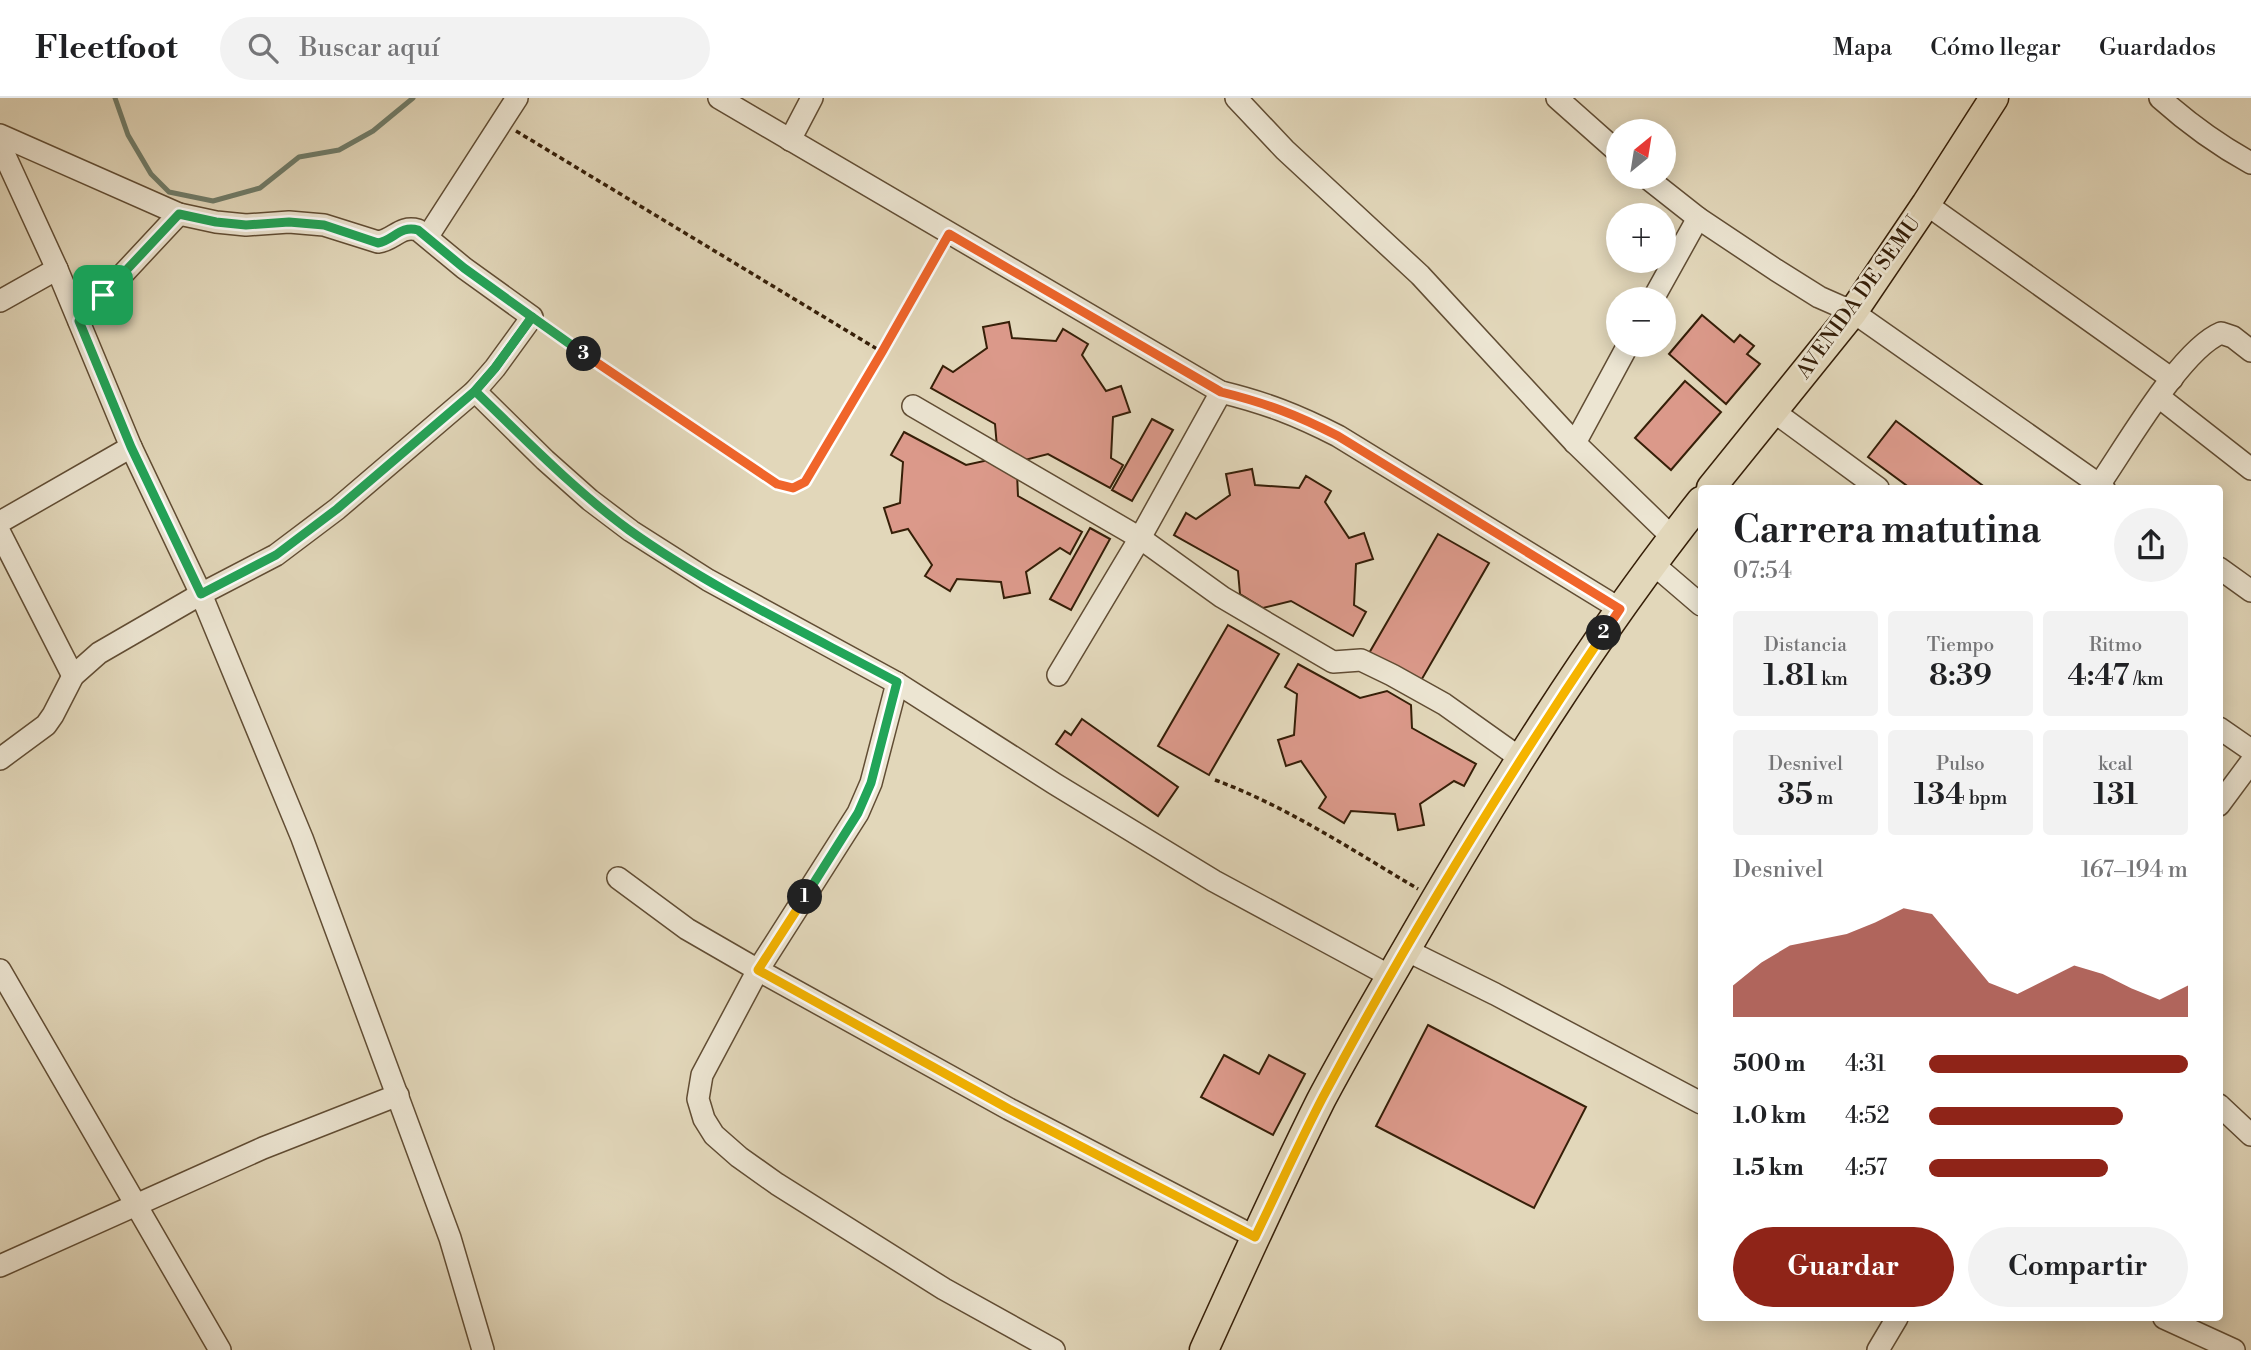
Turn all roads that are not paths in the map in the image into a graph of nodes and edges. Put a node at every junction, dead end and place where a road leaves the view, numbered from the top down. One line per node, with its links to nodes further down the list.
1 (517, 98): 17 (street)
2 (719, 98): 9 (street)
3 (811, 98): 9 (street)
4 (1236, 98): 31 (street)
5 (1558, 98): 10 (street)
6 (1994, 98): 14 (main road, AVENIDA DE SEMU)
7 (2160, 98): 12 (street)
8 (0, 135): 15 (street)
9 (790, 139): 27 (street)
10 (1606, 141)
11 (0, 145): 18 (street)
12 (2251, 163)
13 (1661, 189): 16 (street)
14 (1926, 204): 21 (main road, AVENIDA DE SEMU); 25 (street)
15 (179, 214): 17 (street); 22 (street)
16 (1698, 218): 19 (street); 21 (street)
17 (428, 236): 26 (street)
18 (57, 269): 20 (street); 22 (street)
19 (1660, 287)
20 (0, 301)
21 (1853, 312): 30 (main road, AVENIDA DE SEMU); 36 (street)
22 (79, 321): 32 (street)
23 (2251, 351): 25 (street)
24 (1622, 357): 31 (street)
25 (2172, 379): 28 (street)
26 (475, 391): 46 (street); 51 (street)
27 (1221, 392): 42 (street); 48 (street)
28 (2159, 397): 33 (street); 37 (street)
29 (913, 406): 42 (street)
30 (1773, 411): 34 (main road, AVENIDA DE SEMU); 35 (street)
31 (1575, 443): 41 (street)
32 (131, 447): 39 (street); 46 (street)
33 (2251, 469)
34 (1713, 485)
35 (1874, 485)
36 (2097, 485)
37 (2101, 485)
38 (1698, 505): 41 (main road)
39 (0, 523)
40 (0, 533): 50 (street)
41 (1672, 537): 43 (main road)
42 (1140, 538): 49 (street); 54 (street)
43 (1651, 564): 47 (street); 48 (main road)
44 (2223, 571): 45 (street)
45 (2251, 590)
46 (201, 594): 50 (street); 63 (street)
47 (1698, 603)
48 (1620, 609): 54 (main road)
49 (1058, 675)
50 (73, 676): 55 (street)
51 (897, 682): 61 (street); 62 (street)
52 (2223, 731): 53 (street)
53 (2251, 750)
54 (1520, 758): 59 (main road)
55 (0, 759)
56 (2251, 762): 57 (street)
57 (2223, 800)
58 (618, 878): 61 (street)
59 (1406, 950): 62 (main road); 64 (street)
60 (0, 970): 67 (street)
61 (758, 970): 68 (street); 74 (street)
62 (1390, 976): 68 (main road)
63 (398, 1095): 67 (street); 73 (street)
64 (1698, 1101)
65 (2223, 1109): 66 (street)
66 (2251, 1135)
67 (137, 1205): 69 (street); 72 (street)
68 (1255, 1237): 75 (main road)
69 (0, 1266)
70 (1895, 1321): 76 (street)
71 (2171, 1321): 77 (street)
72 (220, 1350)
73 (483, 1350)
74 (1054, 1350)
75 (1204, 1350)
76 (1878, 1350)
77 (2234, 1350)

